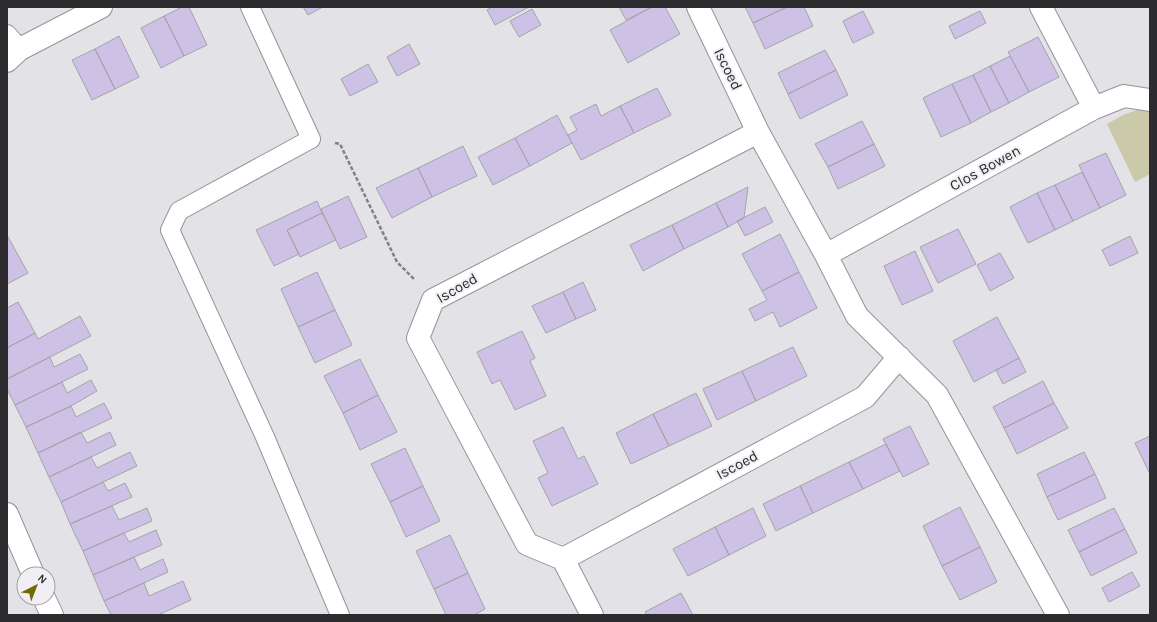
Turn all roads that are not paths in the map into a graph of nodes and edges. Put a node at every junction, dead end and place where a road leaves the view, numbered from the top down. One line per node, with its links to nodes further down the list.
1 (101, 7): 5 (street)
2 (250, 7): 14 (lane)
3 (698, 7): 8 (street, Iscoed)
4 (1041, 7): 7 (street)
5 (11, 48)
6 (1150, 100): 7 (street, Clos Bowen)
7 (1094, 108): 9 (street, Clos Bowen)
8 (758, 132): 9 (street, Iscoed); 12 (street, Iscoed)
9 (826, 255): 10 (street, Iscoed)
10 (900, 357): 12 (street, Iscoed); 16 (street, Iscoed)
11 (7, 514): 13 (street)
12 (563, 559): 15 (street)
13 (30, 566)
14 (340, 615)
15 (592, 615)
16 (1058, 615)

